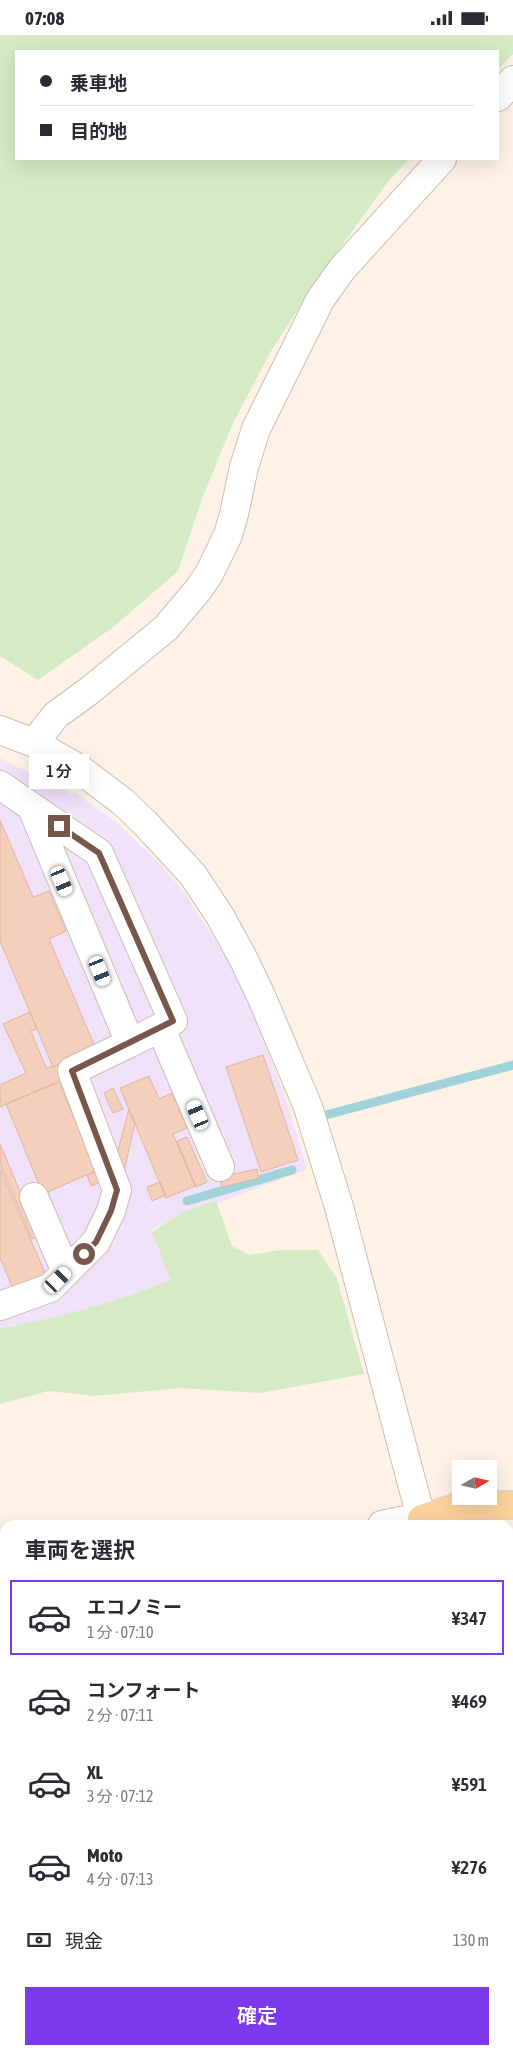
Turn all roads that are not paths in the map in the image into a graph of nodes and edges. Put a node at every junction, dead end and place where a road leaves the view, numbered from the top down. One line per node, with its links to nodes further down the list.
1 (513, 80): 2 (street)
2 (499, 96)
3 (441, 160): 5 (street)
4 (0, 730): 5 (street)
5 (34, 743): 15 (street)
6 (0, 785): 7 (street)
7 (32, 808): 8 (street); 9 (street)
8 (161, 1029): 9 (street); 10 (street)
9 (130, 1043): 12 (street)
10 (220, 1167)
11 (34, 1197): 12 (street)
12 (66, 1272): 13 (street)
13 (0, 1306)
14 (513, 1505): 16 (main road)
15 (422, 1520)
16 (428, 1520)

